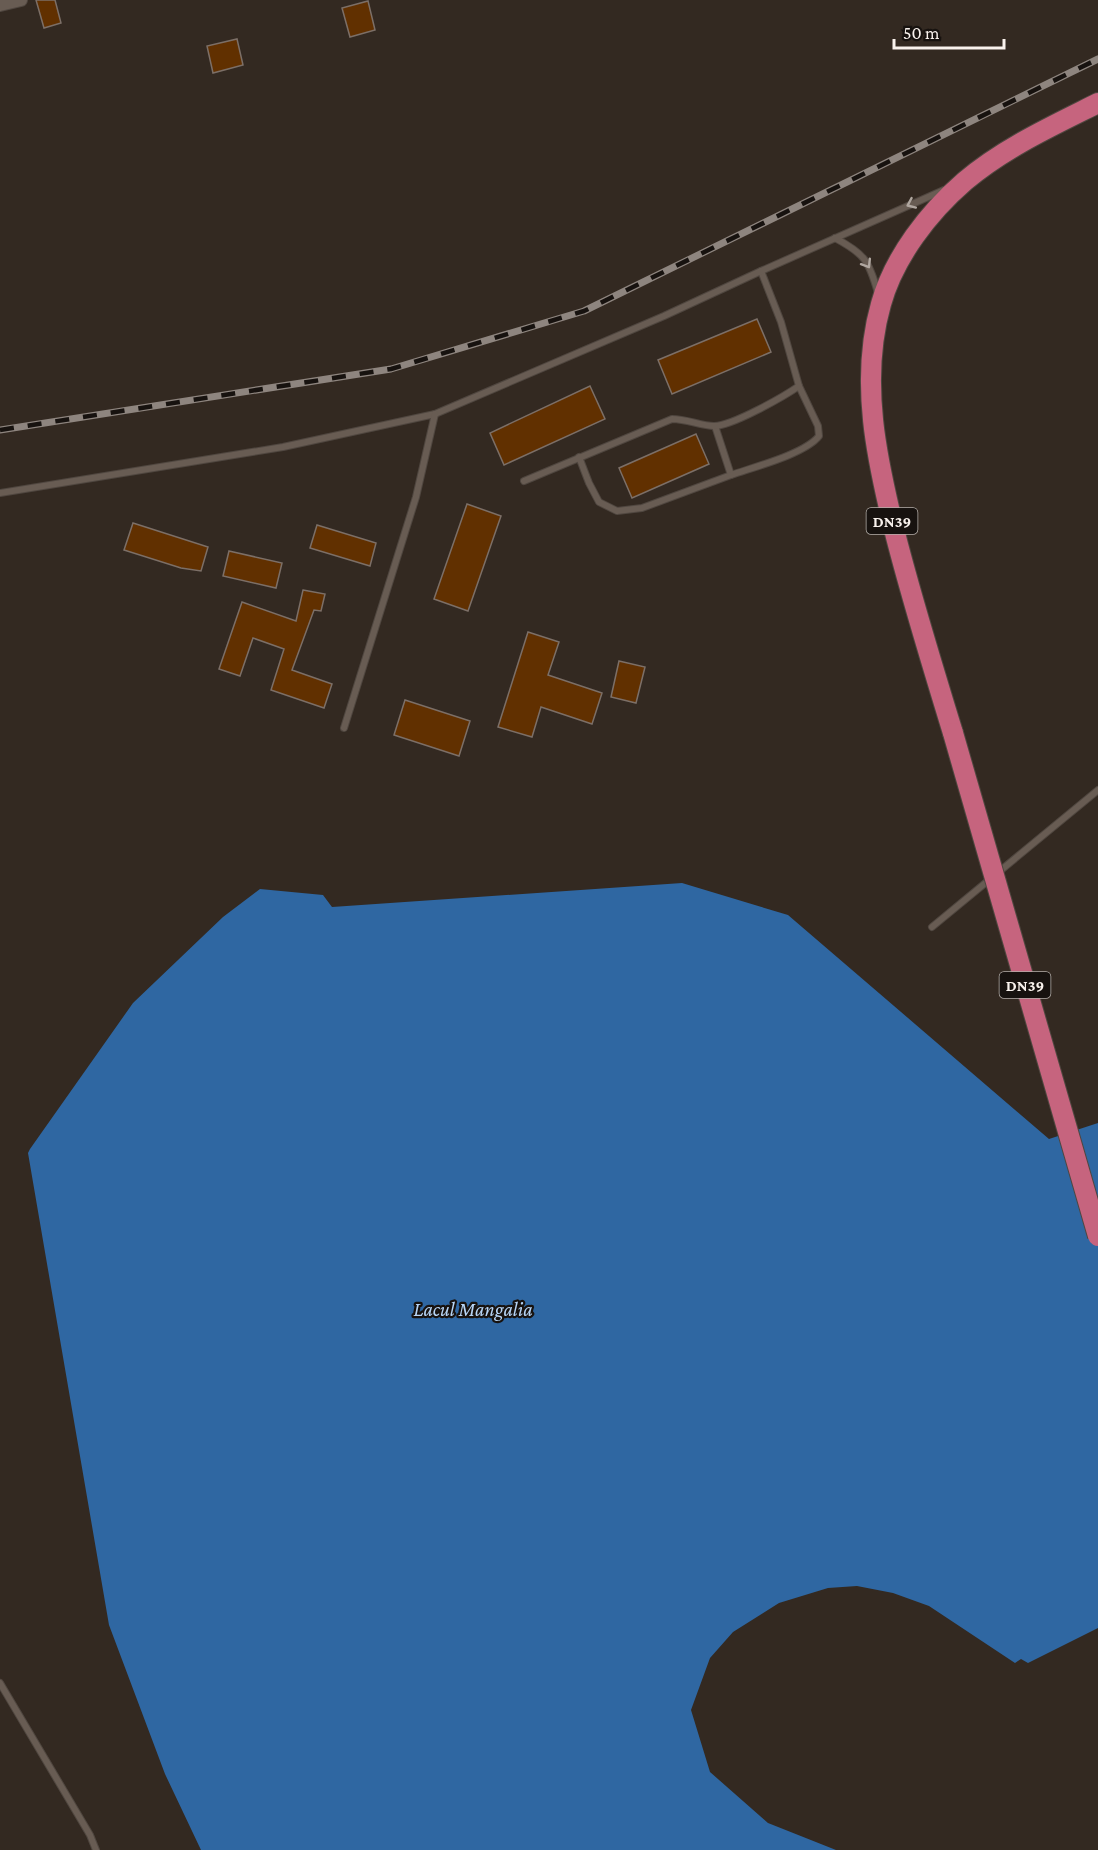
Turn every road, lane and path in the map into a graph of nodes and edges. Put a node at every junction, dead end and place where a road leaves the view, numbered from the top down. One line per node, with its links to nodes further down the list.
1 (21, 0): 2 (street)
2 (0, 6)
3 (1098, 104): 4 (highway, DN39)
4 (965, 181): 5 (lane, one-way to 5); 7 (highway, DN39)
5 (835, 238): 6 (lane); 7 (lane, one-way to 7)
6 (761, 271): 8 (lane); 9 (lane)
7 (881, 304): 18 (highway, DN39, bridge)
8 (799, 386): 10 (lane); 12 (lane)
9 (435, 414): 14 (lane); 15 (lane)
10 (715, 426): 11 (lane); 12 (lane)
11 (579, 457): 12 (lane); 13 (lane)
12 (731, 475)
13 (524, 481)
14 (0, 494)
15 (344, 728)
16 (1098, 790): 17 (lane)
17 (932, 927)
18 (1098, 1236)
19 (0, 1683): 20 (lane)
20 (96, 1850)

